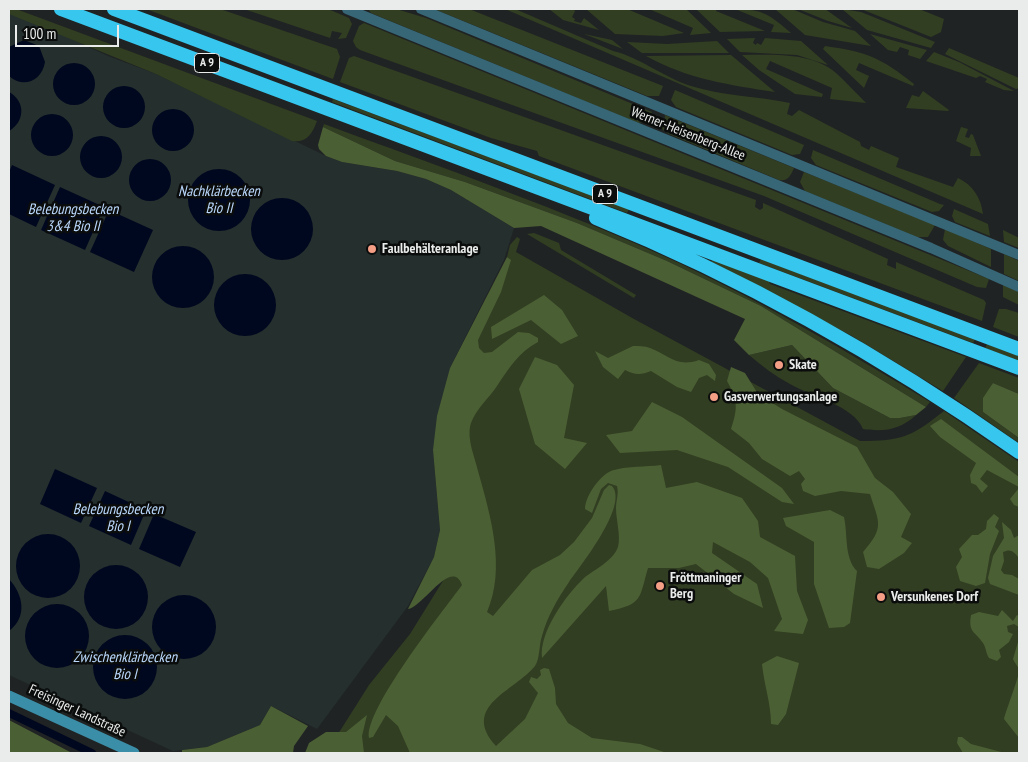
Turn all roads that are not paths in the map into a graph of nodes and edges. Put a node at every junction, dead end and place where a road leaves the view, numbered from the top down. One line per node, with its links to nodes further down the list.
1 (61, 9): 5 (highway, A 9)
2 (114, 9): 8 (highway, A 9)
3 (347, 9): 7 (street, Werner-Heisenberg-Allee)
4 (421, 9): 6 (street, Werner-Heisenberg-Allee)
5 (521, 180): 9 (highway, A 9); 10 (highway)
6 (1019, 255)
7 (1019, 286)
8 (1019, 349)
9 (1019, 368)
10 (1019, 452)
11 (9, 696): 12 (main road, Freisinger Landstraße)
12 (134, 753)

